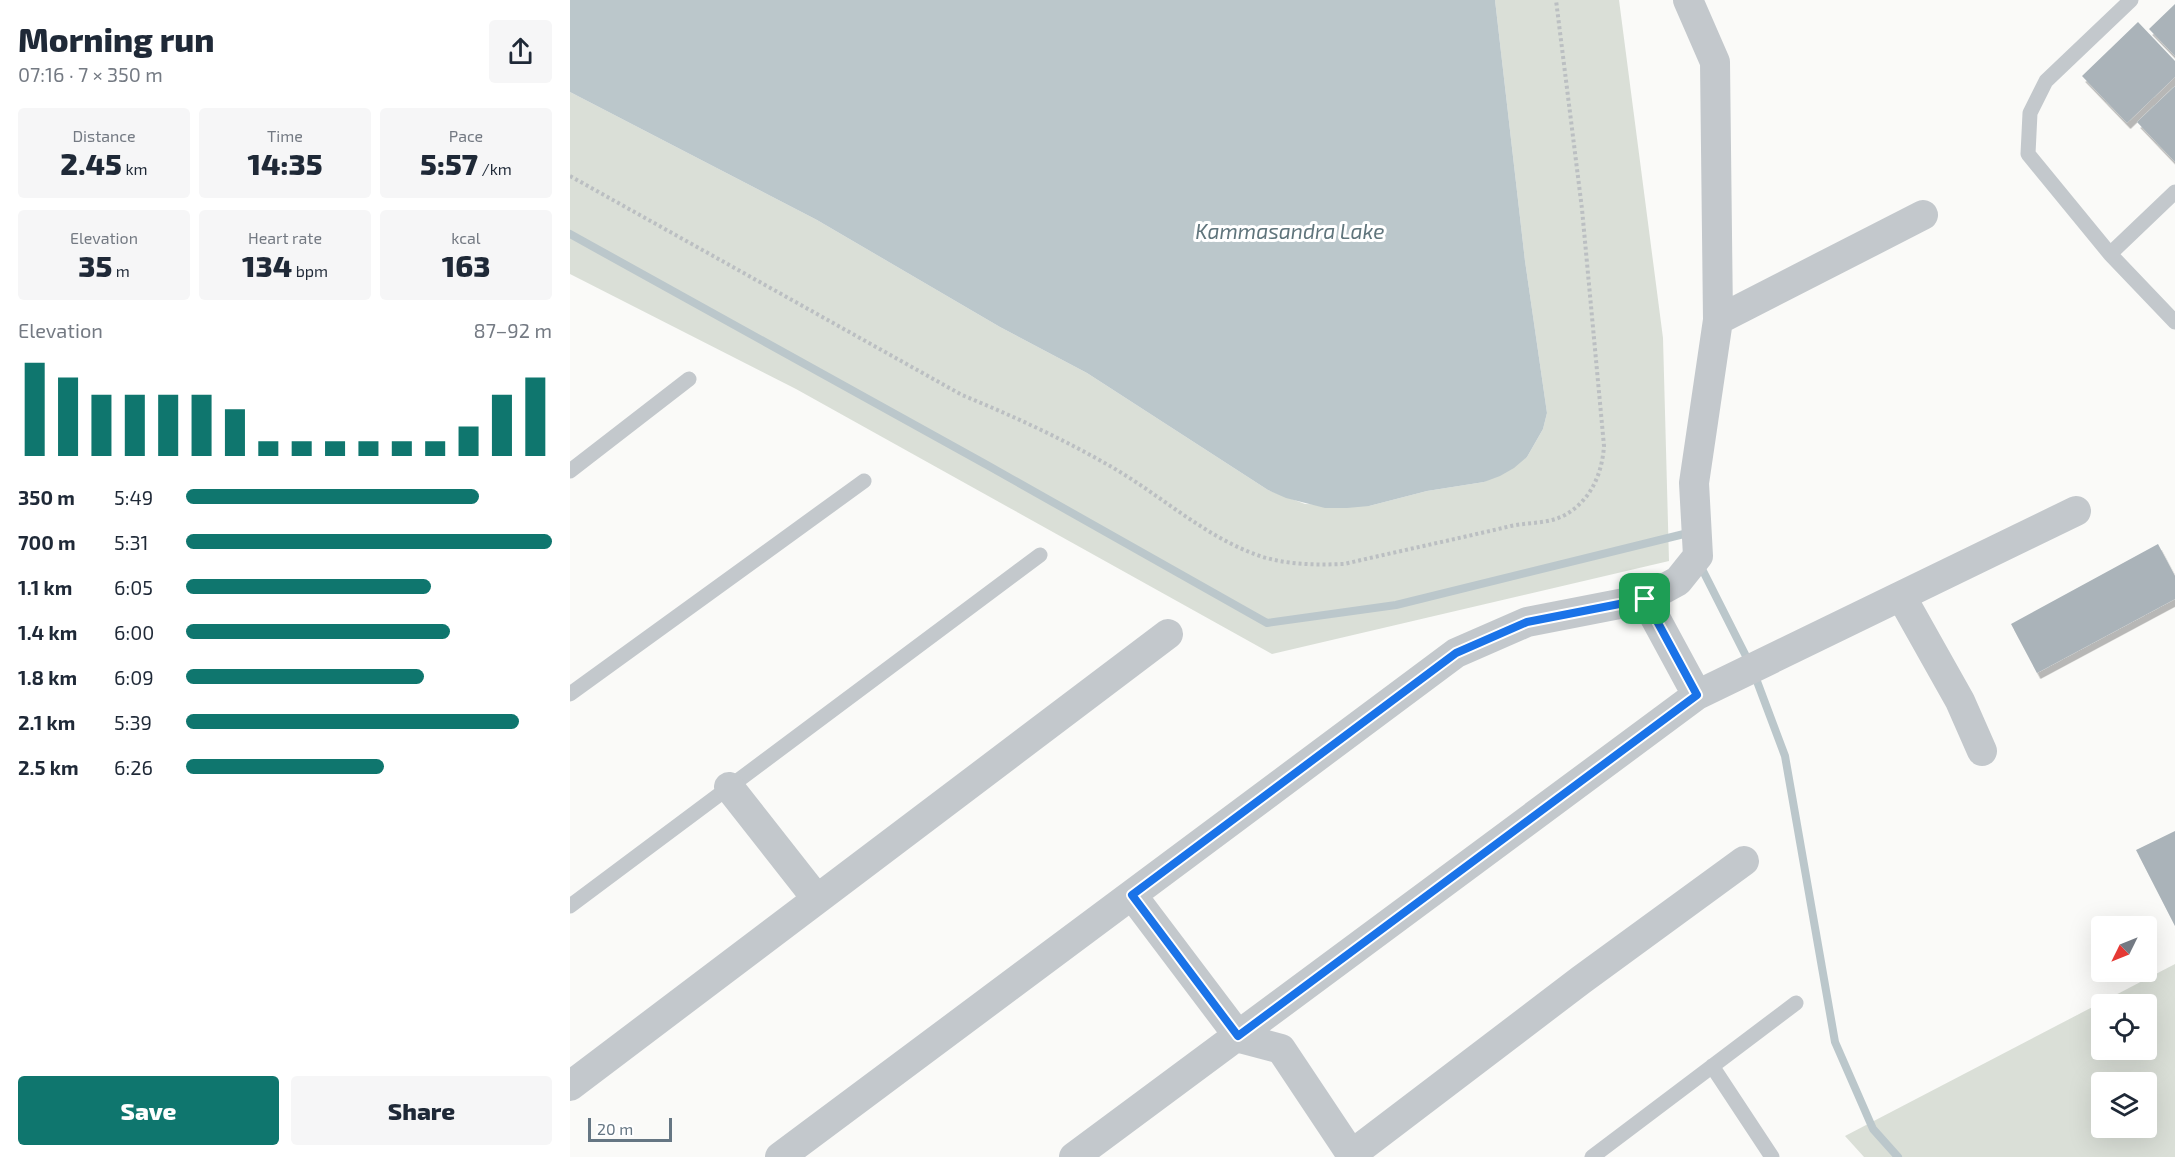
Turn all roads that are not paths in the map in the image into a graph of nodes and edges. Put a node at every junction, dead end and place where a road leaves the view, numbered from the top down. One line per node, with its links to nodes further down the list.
1 (1688, 0): 6 (street)
2 (2131, 0): 5 (lane)
3 (2175, 192): 5 (lane)
4 (1923, 215): 6 (street)
5 (2110, 254): 7 (lane)
6 (1718, 320): 14 (street)
7 (2175, 322)
8 (689, 379): 9 (lane)
9 (570, 471)
10 (864, 482): 16 (lane)
11 (2076, 511): 13 (street)
12 (1040, 555): 19 (lane)
13 (1901, 596): 17 (street); 18 (street)
14 (1645, 599): 17 (street); 21 (street)
15 (1168, 633): 22 (street)
16 (570, 694)
17 (1697, 695): 25 (street)
18 (1982, 751)
19 (729, 787): 22 (street); 23 (lane)
20 (1744, 861): 28 (street)
21 (1132, 895): 25 (street); 29 (street)
22 (817, 899): 27 (street)
23 (570, 906)
24 (1796, 1003): 26 (lane)
25 (1238, 1036): 28 (street); 30 (street)
26 (1712, 1066): 31 (lane); 32 (lane)
27 (570, 1086)
28 (1352, 1156)
29 (780, 1157)
30 (1074, 1157)
31 (1592, 1157)
32 (1772, 1157)

